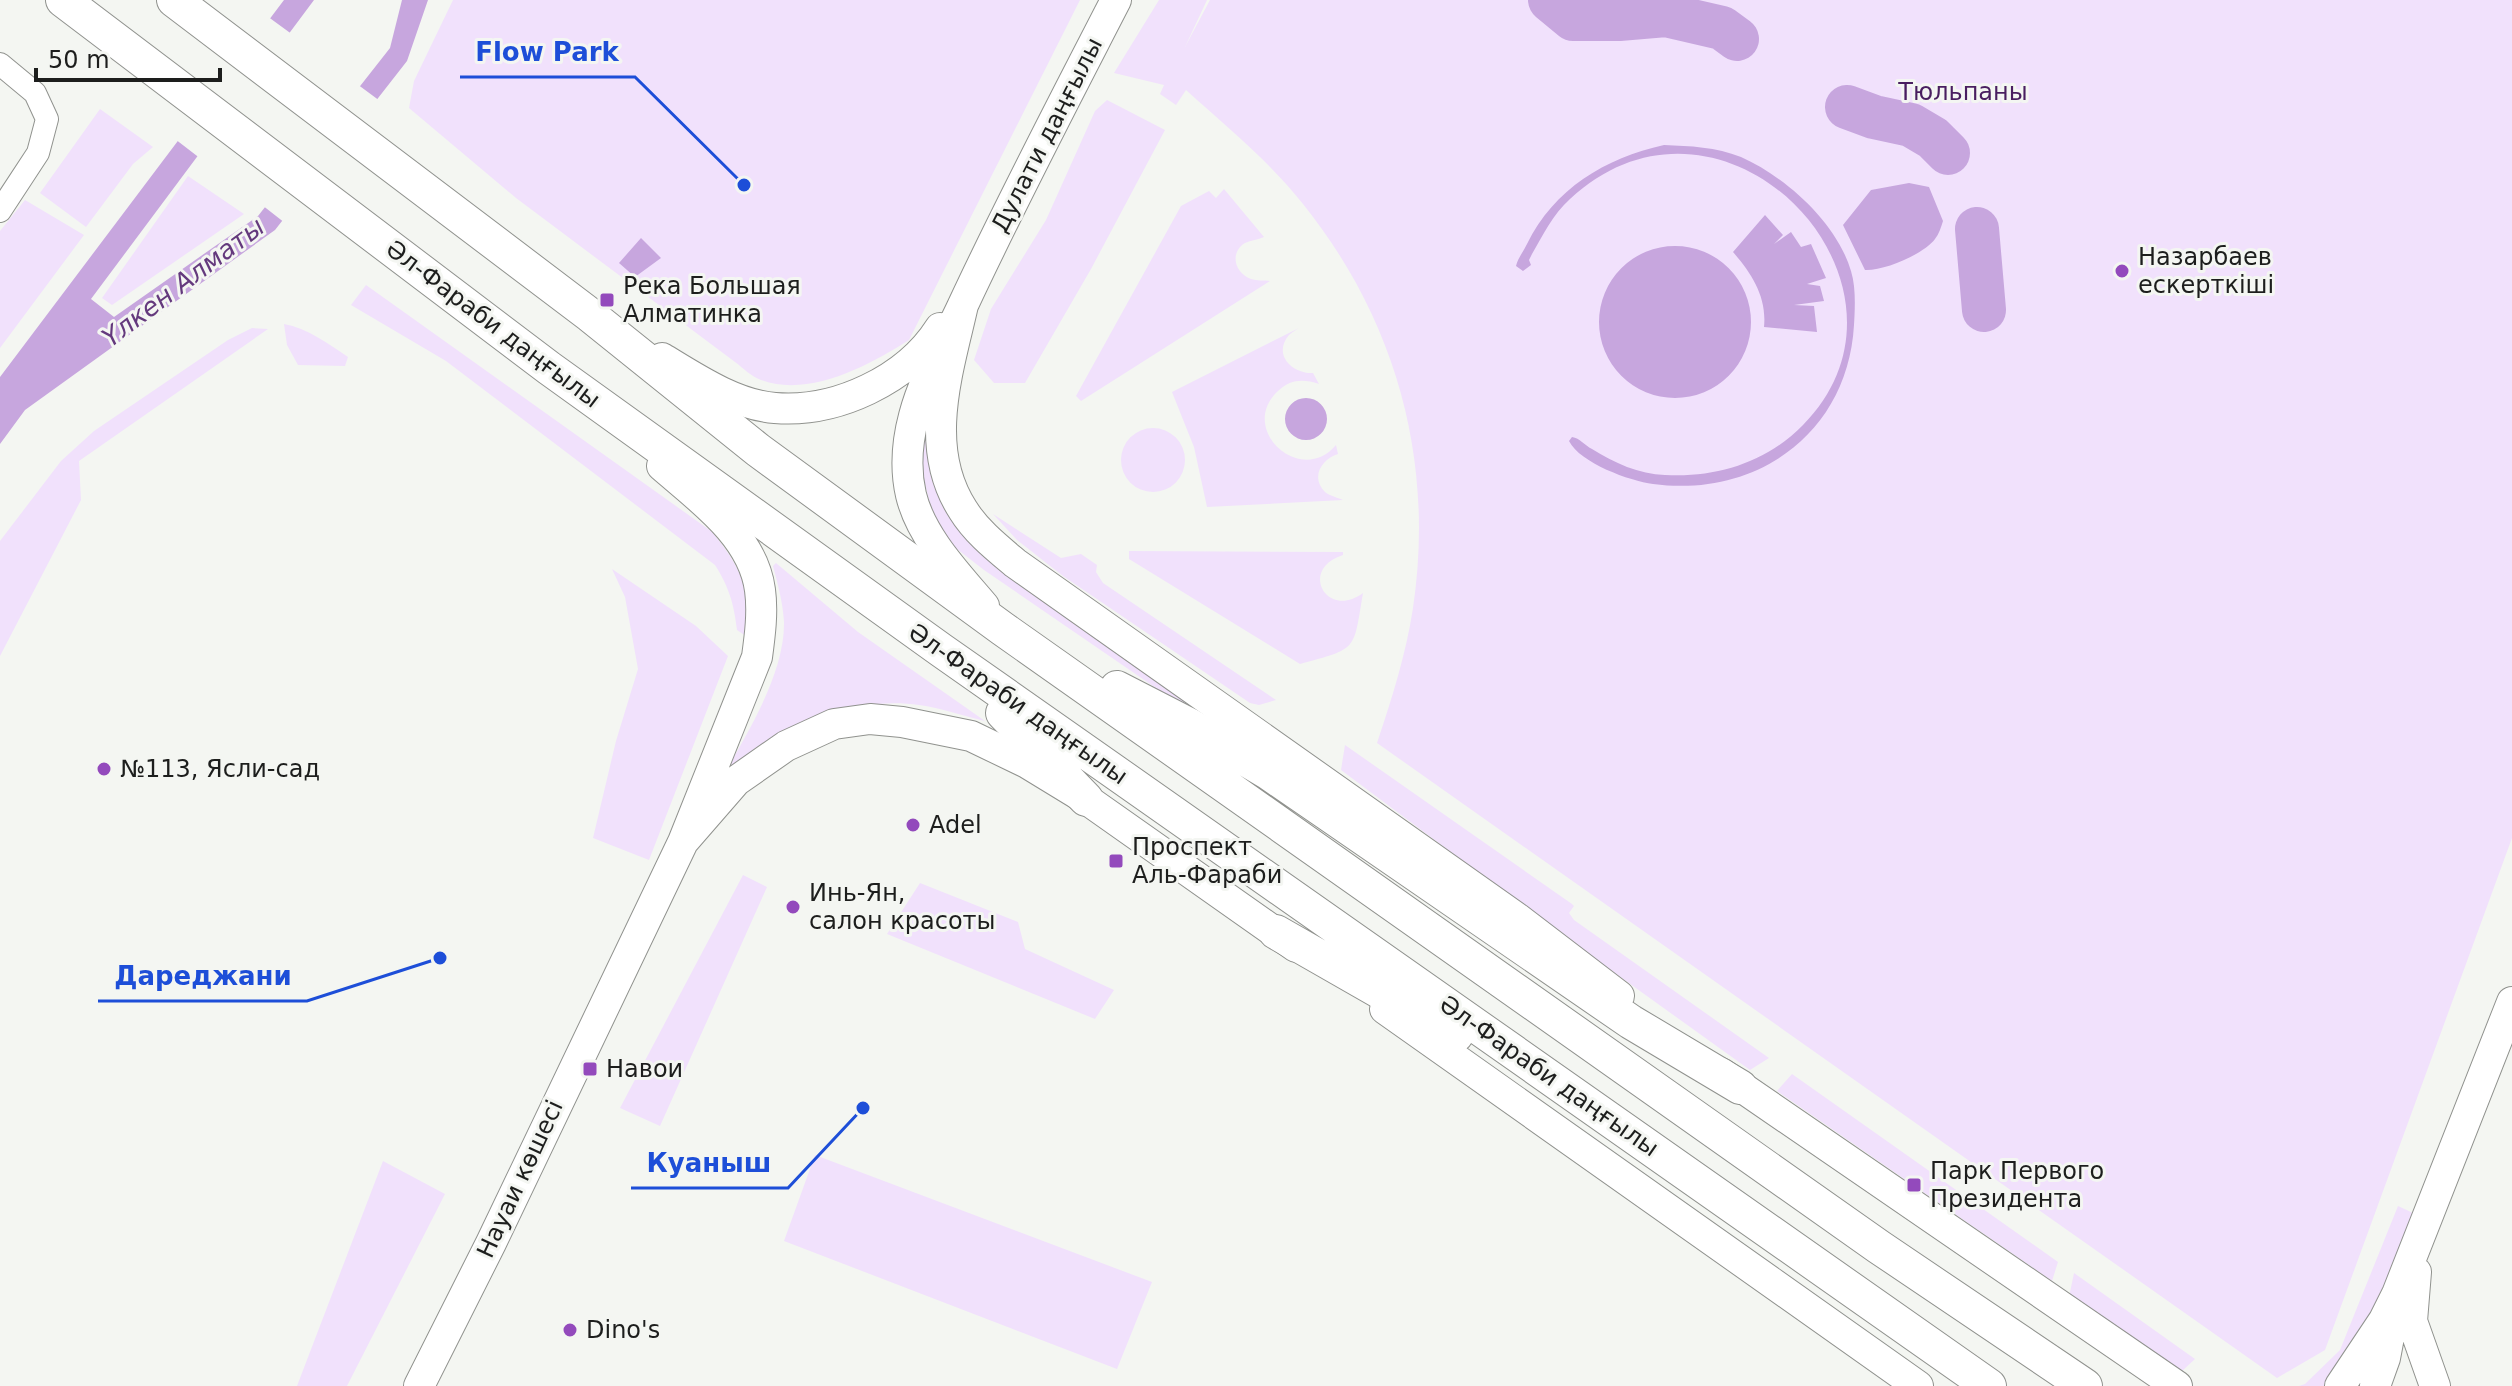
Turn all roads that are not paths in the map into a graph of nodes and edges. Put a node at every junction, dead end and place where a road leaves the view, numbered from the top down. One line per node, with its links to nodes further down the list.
1 (35, 0): 5 (main road)
2 (63, 0): 5 (main road, Әл-Фараби даңғылы)
3 (174, 0): 10 (main road, Әл-Фараби даңғылы)
4 (1116, 0): 8 (street, Дулати даңғылы)
5 (126, 47): 11 (main road, Әл-Фараби даңғылы)
6 (0, 64): 7 (street)
7 (0, 211)
8 (979, 270): 9 (street); 10 (street)
9 (963, 305): 12 (street); 18 (street)
10 (590, 315): 12 (main road, Әл-Фараби даңғылы)
11 (549, 368): 13 (main road, Әл-Фараби даңғылы); 15 (street, Науаи көшесі)
12 (1003, 629): 18 (main road); 25 (main road, Әл-Фараби даңғылы)
13 (941, 650): 14 (main road); 19 (main road, Әл-Фараби даңғылы)
14 (1086, 799): 15 (street, Науаи көшесі); 16 (street, Әл-Фараби даңғылы)
15 (683, 842): 22 (street, Науаи көшесі)
16 (1276, 932): 19 (main road); 23 (street, Әл-Фараби даңғылы)
17 (2512, 1002): 20 (street)
18 (1740, 1087): 26 (street)
19 (1654, 1149): 24 (main road, Әл-Фараби даңғылы)
20 (2420, 1238): 21 (street); 29 (street)
21 (2397, 1294): 27 (street); 28 (street)
22 (419, 1386)
23 (1918, 1386)
24 (1989, 1386)
25 (2085, 1386)
26 (2177, 1386)
27 (2340, 1386)
28 (2375, 1386)
29 (2435, 1386)

